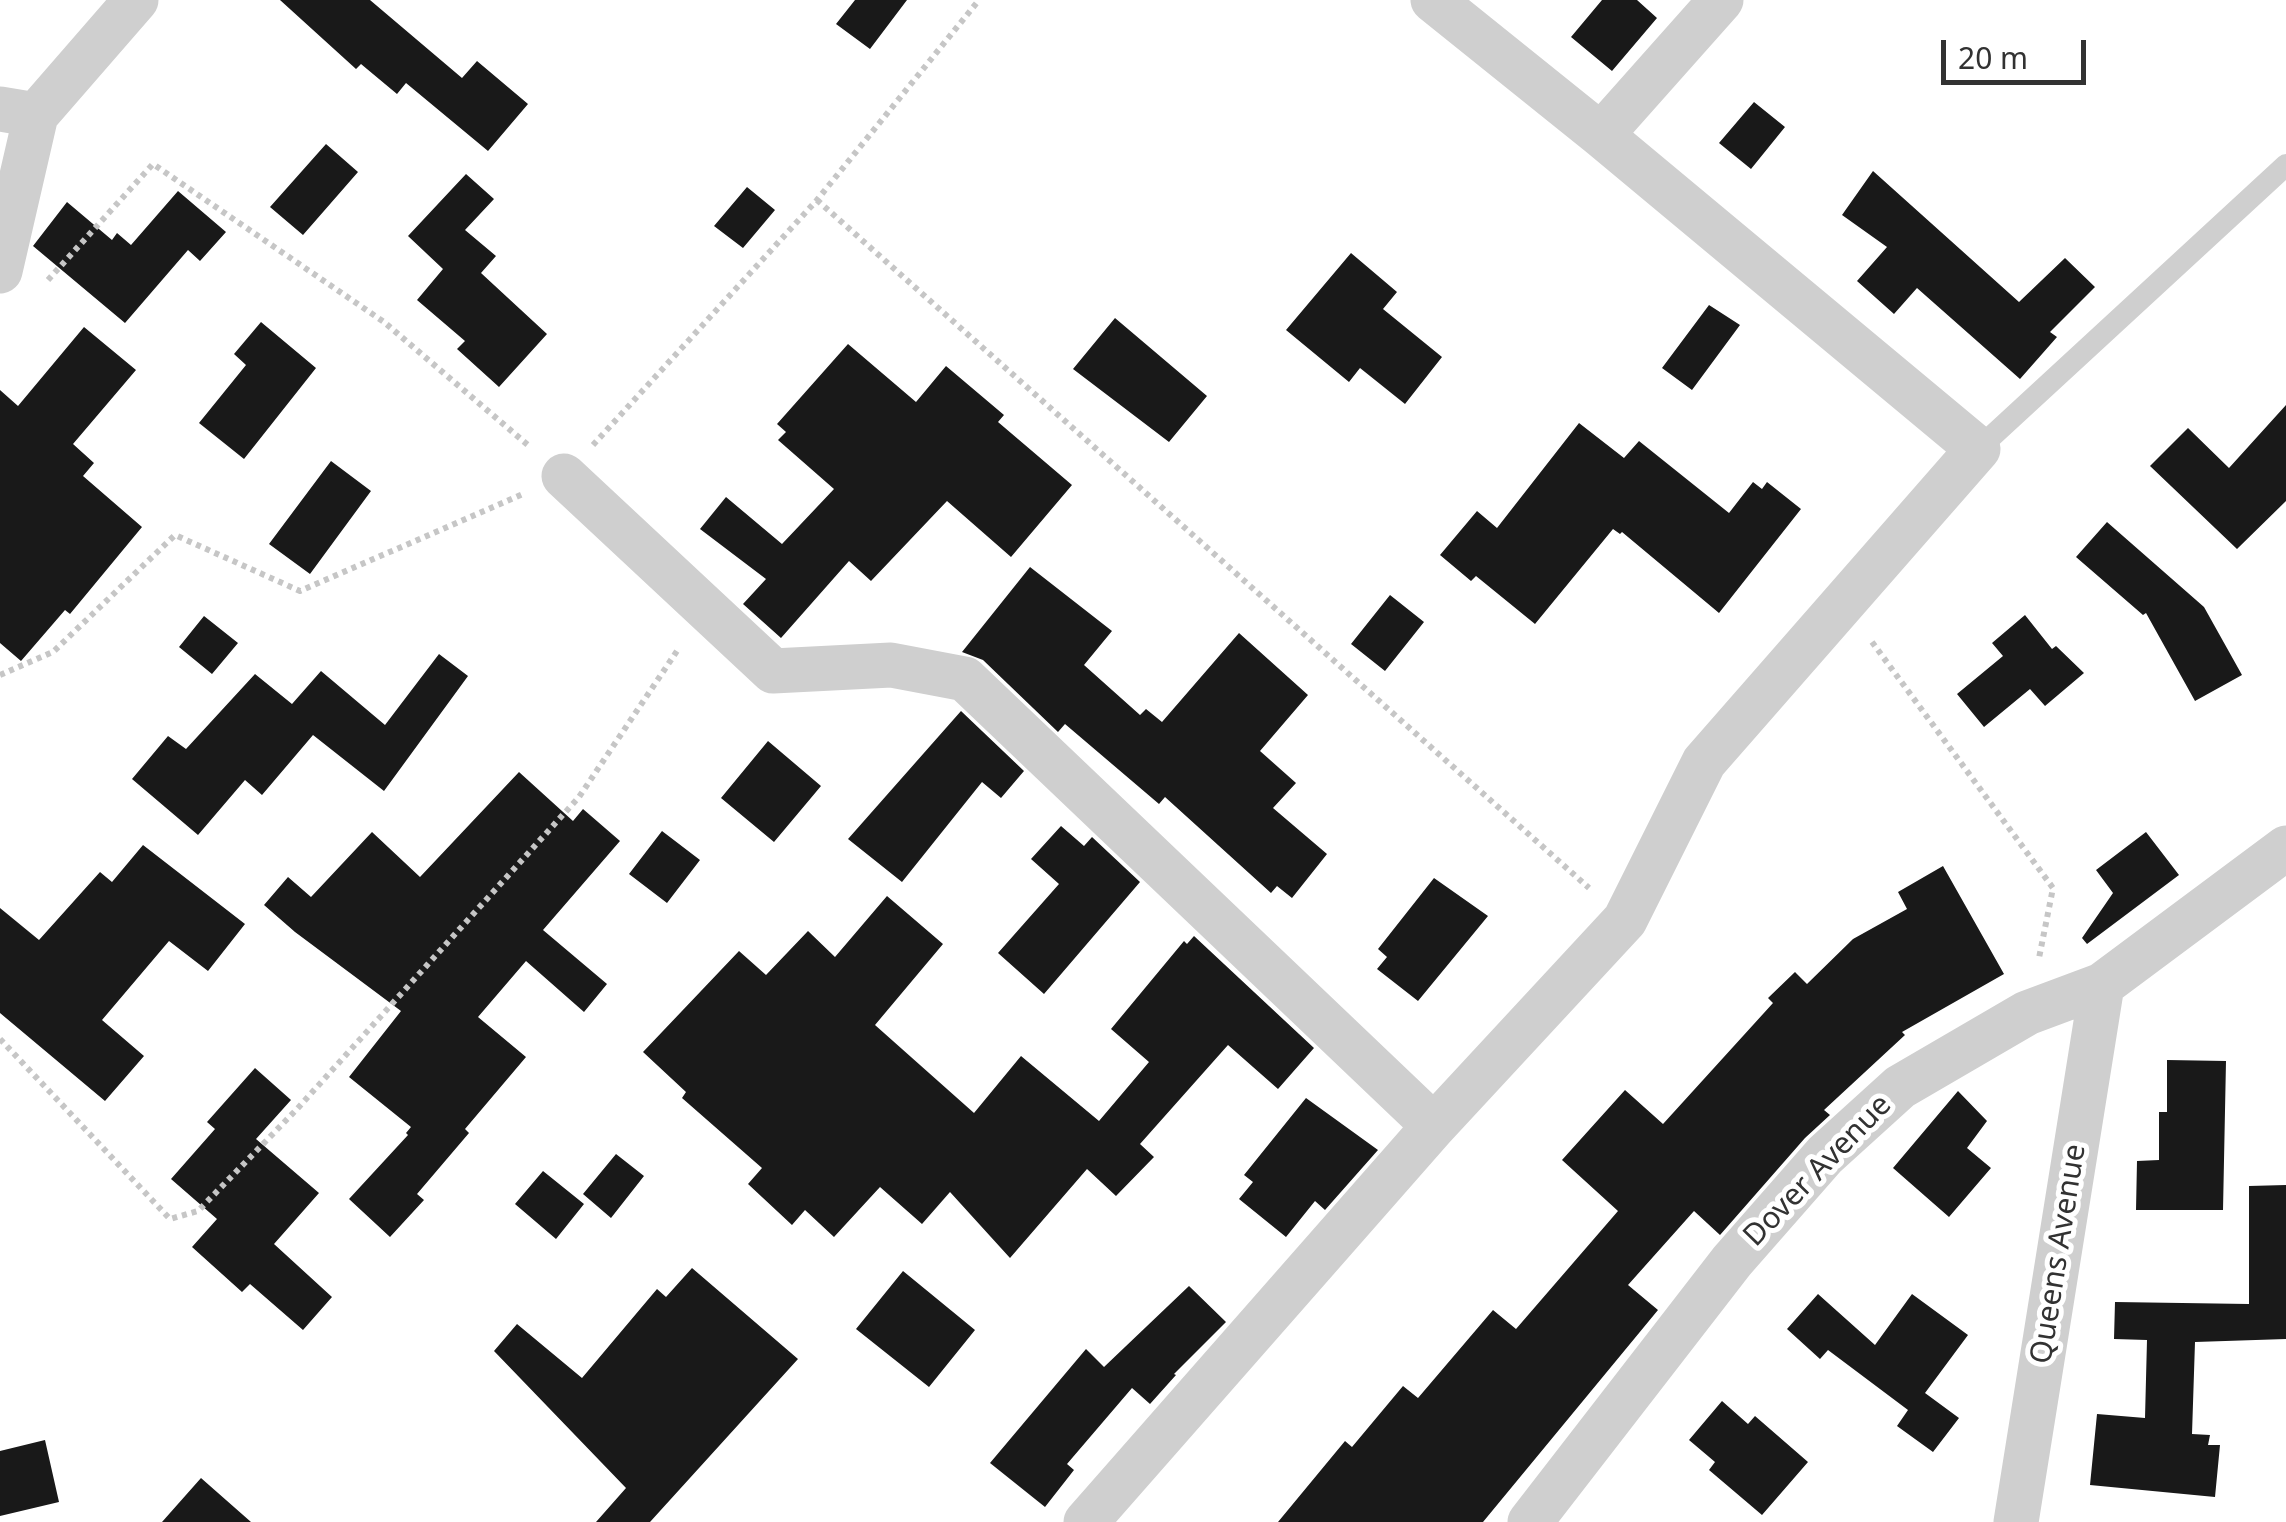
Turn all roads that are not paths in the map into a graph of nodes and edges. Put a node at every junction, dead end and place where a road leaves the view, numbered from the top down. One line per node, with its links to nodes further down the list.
1 (136, 0): 4 (street)
2 (1433, 0): 5 (street)
3 (1721, 0): 5 (street)
4 (18, 112): 7 (street)
5 (1601, 135): 8 (street)
6 (2286, 165): 8 (lane)
7 (0, 271)
8 (1978, 449): 12 (street)
9 (564, 476): 12 (street)
10 (2286, 848): 11 (street, Dover Avenue)
11 (2102, 985): 14 (street, Dover Avenue); 15 (street, Queens Avenue)
12 (1434, 1126): 13 (street)
13 (1086, 1522)
14 (1530, 1522)
15 (2016, 1522)

